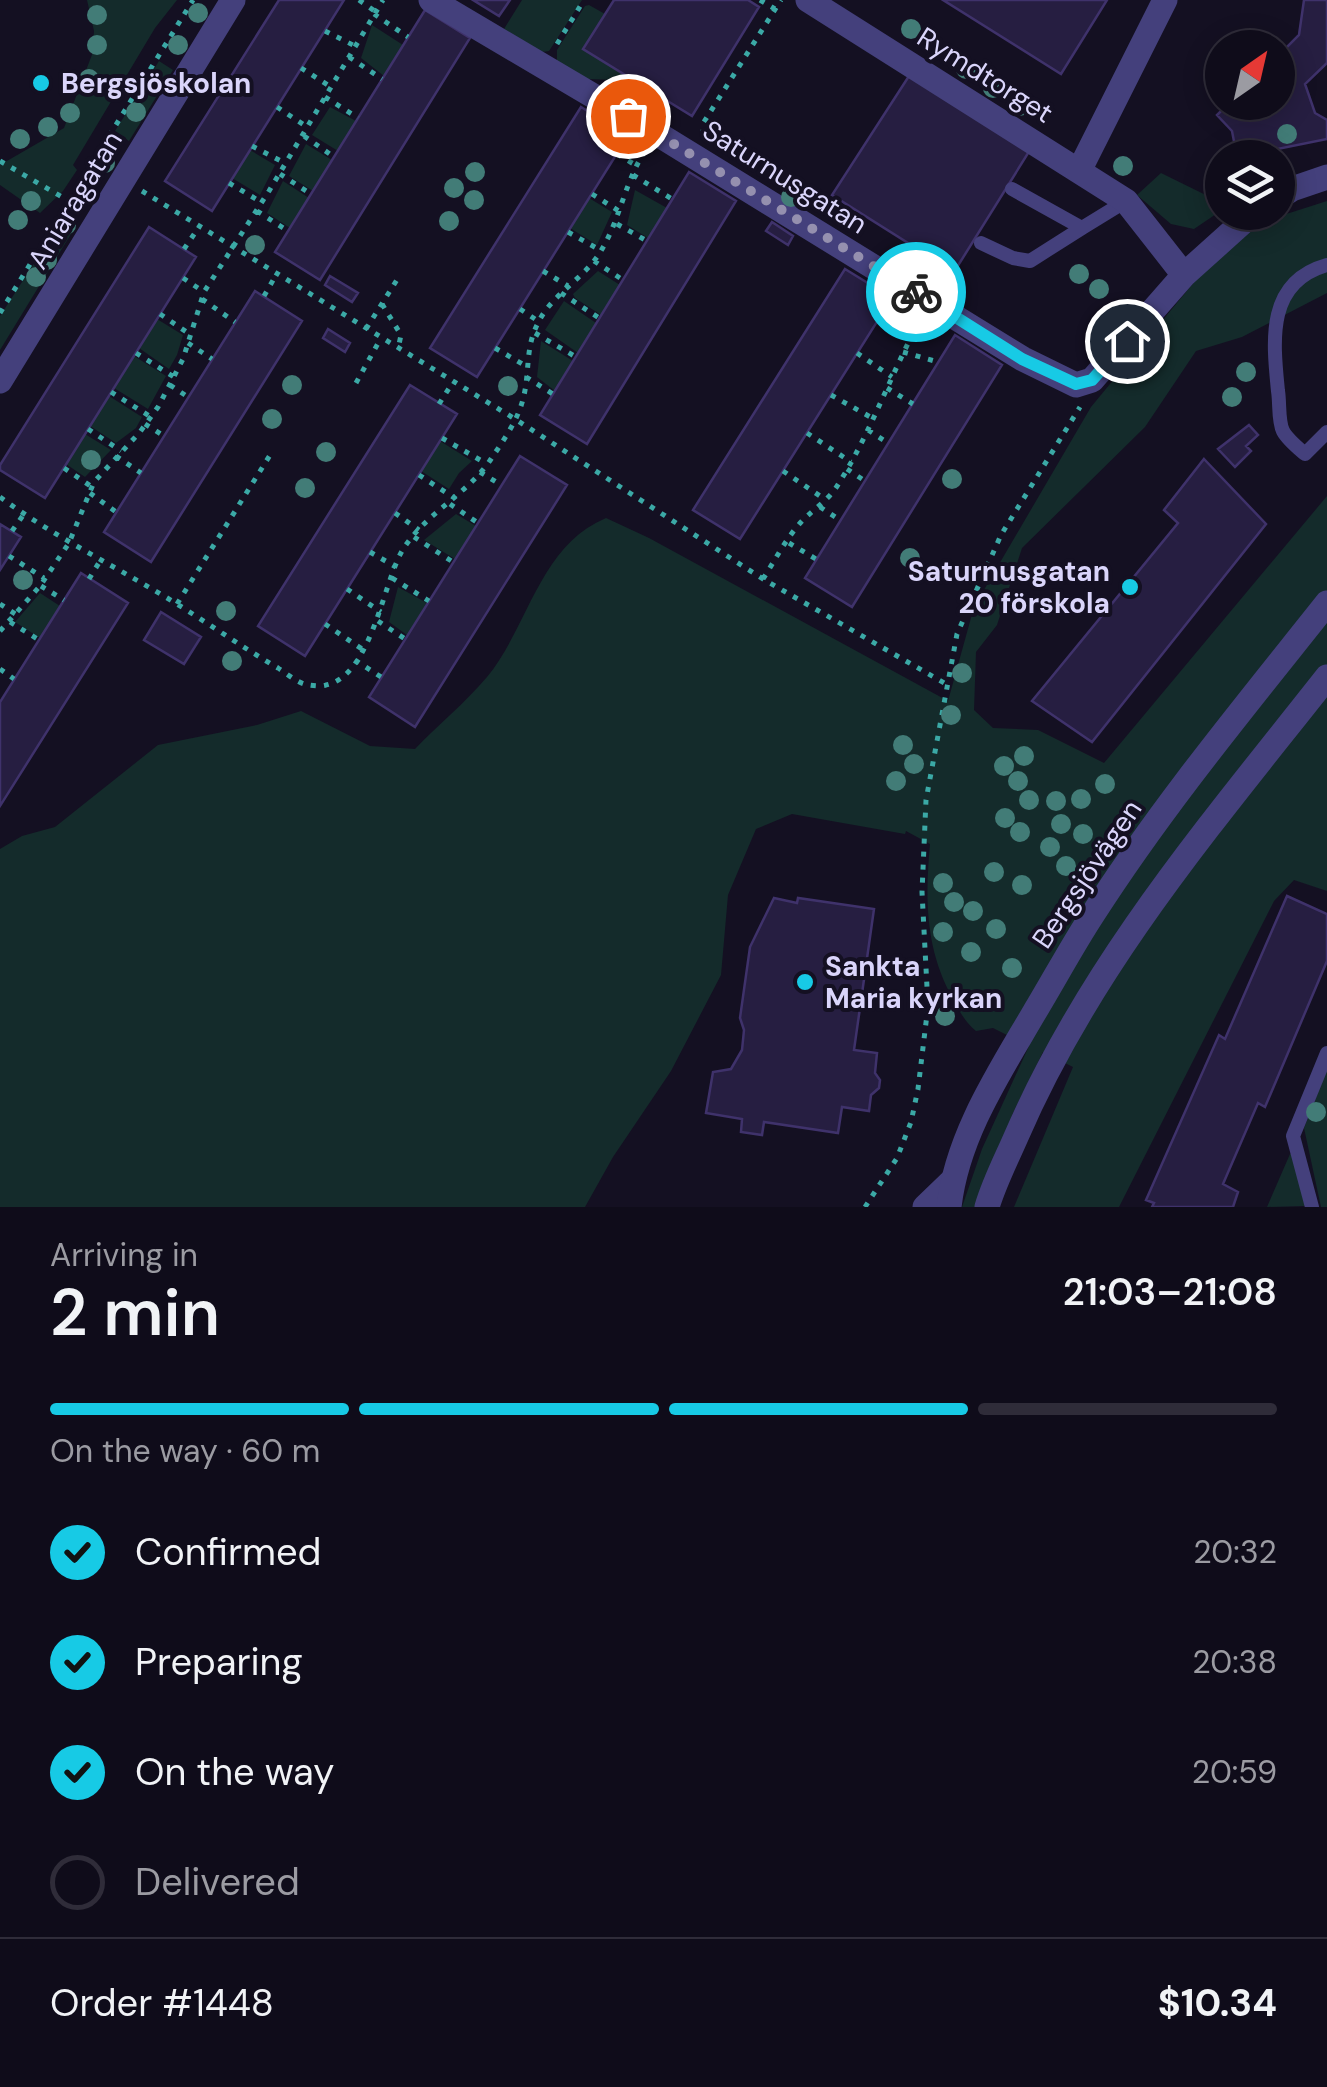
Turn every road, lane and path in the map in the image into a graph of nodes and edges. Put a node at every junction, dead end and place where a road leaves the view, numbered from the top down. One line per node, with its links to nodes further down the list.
1 (193, 0): 46 (path)
2 (233, 0): 38 (street, Aniaragatan)
3 (359, 0): 12 (path)
4 (383, 0): 12 (path)
5 (432, 0): 17 (street, Saturnusgatan)
6 (584, 0): 17 (path)
7 (760, 0): 11 (path)
8 (780, 0): 11 (path)
9 (808, 0): 34 (street, Rymdtorget)
10 (1165, 0): 34 (street)
11 (775, 9): 30 (path)
12 (375, 13): 14 (path); 15 (path)
13 (325, 31): 15 (path)
14 (408, 37)
15 (355, 46): 16 (path)
16 (348, 57): 19 (path); 20 (path)
17 (543, 66): 25 (street, Saturnusgatan)
18 (301, 68): 20 (path)
19 (382, 79)
20 (331, 87): 21 (path)
21 (325, 97): 23 (path); 24 (path)
22 (277, 107): 24 (path)
23 (358, 118)
24 (307, 127): 26 (path)
25 (656, 133): 30 (street, Saturnusgatan); 33 (path)
26 (302, 135): 29 (path); 32 (path)
27 (252, 146): 32 (path)
28 (617, 154): 33 (path)
29 (334, 156)
30 (700, 160): 73 (street, Saturnusgatan)
31 (0, 161): 46 (path)
32 (286, 163): 35 (path)
33 (637, 166): 36 (path)
34 (1080, 169): 45 (street, Rymdtorget)
35 (279, 174): 42 (path); 47 (path)
36 (632, 175): 44 (path); 49 (path)
37 (1327, 177): 40 (street)
38 (123, 178): 51 (path); 99 (street, Aniaragatan)
39 (230, 183): 47 (path)
40 (1295, 188)
41 (1012, 189): 52 (lane)
42 (312, 194)
43 (592, 194): 49 (path)
44 (672, 199)
45 (1126, 200): 52 (lane); 66 (street)
46 (69, 201): 76 (path)
47 (262, 202): 48 (path)
48 (257, 211): 54 (path); 58 (path)
49 (620, 212): 50 (path)
50 (617, 224): 56 (path); 60 (path)
51 (199, 227): 58 (path); 59 (path)
52 (1082, 228): 57 (lane)
53 (1234, 230): 66 (street)
54 (288, 231)
55 (568, 232): 60 (path)
56 (647, 241)
57 (981, 243)
58 (233, 249): 64 (path); 71 (path)
59 (184, 250)
60 (601, 251): 61 (path)
61 (594, 261): 68 (path); 69 (path)
62 (1327, 265): 117 (lane)
63 (543, 271): 69 (path)
64 (276, 275): 72 (path); 82 (path)
65 (400, 275): 74 (path)
66 (1184, 275): 102 (street)
67 (183, 278): 71 (path)
68 (622, 280)
69 (568, 286): 70 (path)
70 (561, 293): 79 (path); 80 (path)
71 (203, 296): 81 (path); 86 (path)
72 (264, 296)
73 (930, 301): 84 (path); 102 (street, Saturnusgatan)
74 (382, 304): 82 (path); 88 (path)
75 (520, 309): 80 (path)
76 (0, 313)
77 (160, 314): 86 (path)
78 (881, 315): 84 (path)
79 (600, 318)
80 (539, 321): 83 (path)
81 (235, 322)
82 (366, 329): 85 (path)
83 (534, 332): 92 (path); 95 (path)
84 (912, 336): 89 (path)
85 (381, 338): 88 (path); 101 (path)
86 (189, 339): 93 (path); 96 (path)
87 (495, 348): 95 (path)
88 (398, 349): 100 (path)
89 (903, 352): 94 (path); 98 (path)
90 (136, 353): 96 (path)
91 (857, 353): 98 (path)
92 (576, 357)
93 (212, 359)
94 (938, 362)
95 (526, 366): 97 (path)
96 (174, 377): 103 (path)
97 (525, 377): 106 (path); 112 (path)
98 (892, 377): 104 (path)
99 (0, 381)
100 (453, 382): 109 (path); 112 (path)
101 (356, 383)
102 (1076, 384): 180 (path)
103 (169, 385): 108 (path); 111 (path)
104 (887, 388): 110 (path); 113 (path)
105 (111, 392): 111 (path)
106 (553, 394)
107 (831, 395): 113 (path)
108 (188, 398)
109 (440, 404)
110 (912, 404)
111 (151, 417): 114 (path)
112 (515, 419): 124 (path); 158 (path)
113 (874, 419): 116 (path)
114 (146, 424): 119 (path); 123 (path)
115 (88, 429): 123 (path)
116 (868, 430): 121 (path); 125 (path)
117 (1327, 432)
118 (807, 433): 125 (path)
119 (164, 436)
120 (442, 438): 124 (path)
121 (888, 442)
122 (272, 452): 165 (path)
123 (119, 454): 129 (path); 133 (path)
124 (487, 464): 128 (path)
125 (849, 465): 131 (path); 136 (path)
126 (64, 468): 133 (path)
127 (783, 471): 136 (path)
128 (480, 472): 132 (path); 135 (path)
129 (140, 473)
130 (418, 475): 135 (path)
131 (865, 481)
132 (501, 486)
133 (90, 490): 139 (path); 148 (path)
134 (0, 497): 141 (path)
135 (456, 499): 137 (path)
136 (828, 501): 138 (path)
137 (450, 504): 143 (path); 144 (path)
138 (820, 507): 142 (path); 147 (path)
139 (116, 512)
140 (394, 513): 144 (path)
141 (24, 514): 145 (path); 148 (path)
142 (840, 520)
143 (478, 523)
144 (419, 530): 146 (path)
145 (12, 531)
146 (414, 536): 153 (path); 154 (path)
147 (788, 542): 151 (path); 158 (path)
148 (69, 543): 152 (path); 156 (path)
149 (370, 552): 154 (path)
150 (9, 556): 156 (path)
151 (816, 559)
152 (100, 560): 157 (path); 165 (path)
153 (453, 562)
154 (396, 567): 155 (path)
155 (392, 578): 162 (path); 166 (path)
156 (45, 579): 159 (path)
157 (89, 579)
158 (763, 579): 180 (path)
159 (40, 586): 161 (path); 167 (path)
160 (347, 589): 166 (path)
161 (64, 600)
162 (429, 601)
163 (1327, 603): 182 (street, Bergsjövägen)
164 (0, 604): 167 (path)
165 (177, 604): 175 (path)
166 (382, 612): 168 (path)
167 (17, 614): 169 (path)
168 (377, 621): 172 (path); 174 (path)
169 (10, 622): 171 (path); 173 (path)
170 (325, 624): 174 (path)
171 (0, 632)
172 (405, 639)
173 (39, 640)
174 (362, 649): 175 (path)
175 (355, 660): 177 (path)
176 (0, 669): 179 (path)
177 (381, 677)
178 (1327, 678): 185 (street)
179 (14, 679)
180 (946, 684): 183 (path)
181 (1327, 1054): 186 (lane)
182 (951, 1194): 184 (street)
183 (865, 1207)
184 (925, 1207)
185 (987, 1207)
186 (1312, 1207)

